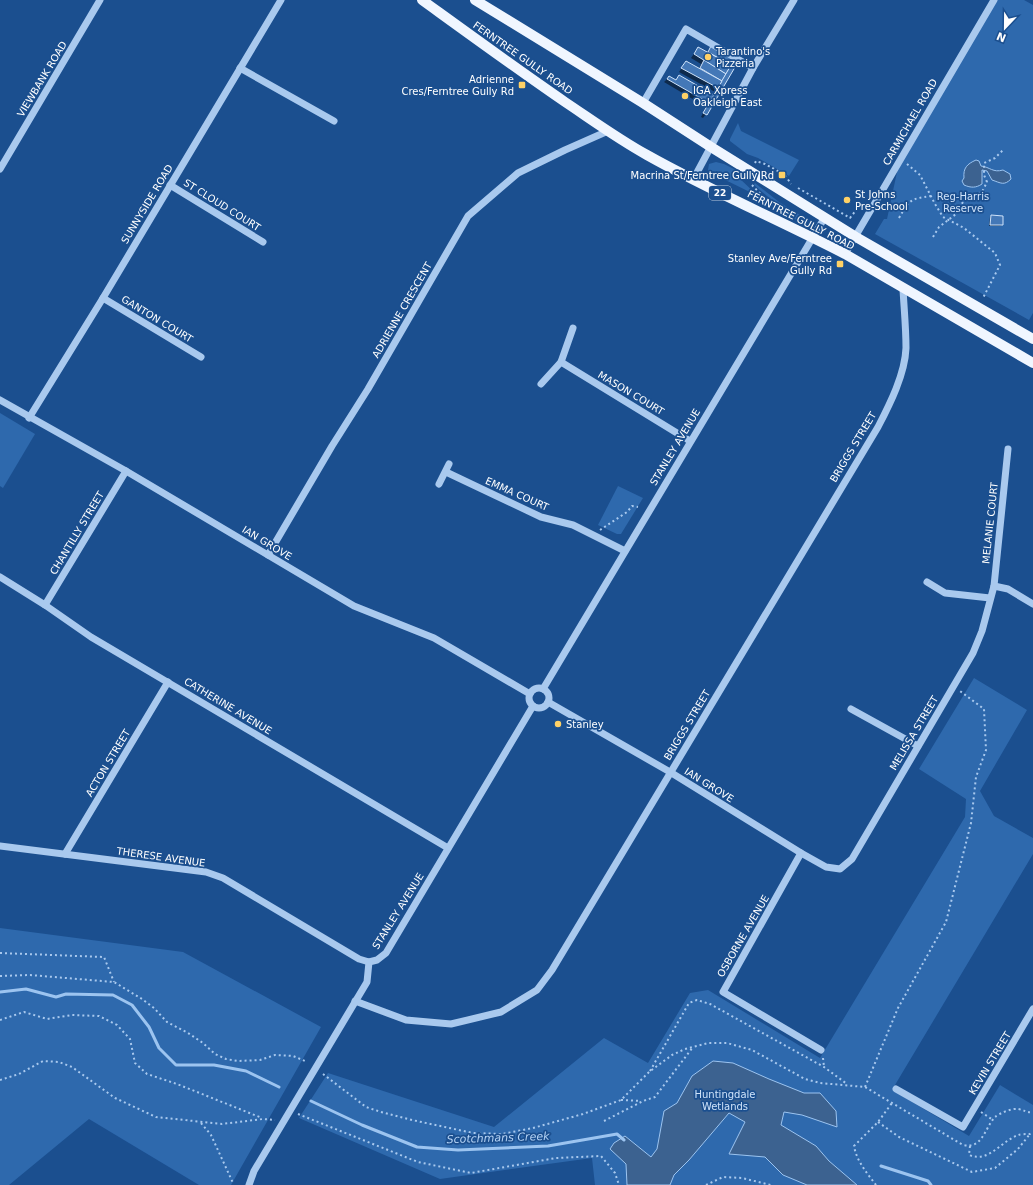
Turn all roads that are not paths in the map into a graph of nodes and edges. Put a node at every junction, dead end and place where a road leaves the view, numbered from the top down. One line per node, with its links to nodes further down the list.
1 (100, 0): 13 (street, VIEWBANK ROAD)
2 (281, 0): 7 (street, SUNNYSIDE ROAD)
3 (422, 0): 11 (main road, FERNTREE GULLY ROAD / 22)
4 (475, 0): 9 (main road, FERNTREE GULLY ROAD)
5 (794, 0): 8 (street)
6 (994, 0): 17 (street, CARMICHAEL ROAD)
7 (240, 68): 10 (street); 15 (street, SUNNYSIDE ROAD)
8 (753, 68): 9 (street); 12 (street)
9 (644, 103): 12 (main road, FERNTREE GULLY ROAD)
10 (334, 121)
11 (608, 131): 14 (main road, FERNTREE GULLY ROAD / 22); 38 (street, ADRIENNE CRESCENT)
12 (711, 147): 14 (street); 16 (main road, FERNTREE GULLY ROAD)
13 (0, 168)
14 (693, 180): 18 (main road, FERNTREE GULLY ROAD / 22)
15 (170, 185): 19 (street, ST CLOUD COURT); 22 (street, SUNNYSIDE ROAD)
16 (825, 217): 17 (main road, FERNTREE GULLY ROAD); 18 (street, STANLEY AVENUE)
17 (856, 236): 20 (street, CARMICHAEL ROAD); 24 (main road, FERNTREE GULLY ROAD)
18 (813, 237): 20 (main road, FERNTREE GULLY ROAD / 22); 31 (street, STANLEY AVENUE)
19 (263, 242)
20 (845, 254): 21 (main road, FERNTREE GULLY ROAD / 22)
21 (903, 289): 27 (main road, FERNTREE GULLY ROAD / 22); 52 (street, BRIGGS STREET)
22 (103, 298): 25 (street, GANTON COURT); 30 (street, SUNNYSIDE ROAD)
23 (574, 328): 26 (street)
24 (1033, 339)
25 (201, 357)
26 (561, 362): 28 (street); 31 (street, MASON COURT)
27 (1033, 363)
28 (541, 384)
29 (0, 400): 30 (street, IAN GROVE)
30 (29, 418): 34 (street, IAN GROVE)
31 (690, 441): 37 (street, STANLEY AVENUE)
32 (1008, 449): 41 (street, MELANIE COURT)
33 (449, 464): 35 (street)
34 (126, 471): 38 (street, IAN GROVE); 44 (street, CHANTILLY STREET)
35 (446, 472): 36 (street); 37 (street, EMMA COURT)
36 (439, 484)
37 (625, 552): 46 (street, STANLEY AVENUE)
38 (268, 556): 47 (street, IAN GROVE)
39 (0, 578): 44 (street, CATHERINE AVENUE)
40 (927, 582): 42 (street)
41 (994, 586): 42 (street, MELANIE COURT); 43 (street)
42 (990, 598): 51 (street, MELISSA STREET)
43 (1033, 604)
44 (45, 605): 45 (street, CATHERINE AVENUE)
45 (168, 682): 54 (street, CATHERINE AVENUE); 56 (street, ACTON STREET)
46 (543, 689): 47 (street); 48 (street)
47 (530, 694): 49 (street)
48 (548, 702): 49 (street); 52 (street, IAN GROVE)
49 (533, 706): 54 (street, STANLEY AVENUE)
50 (851, 709): 51 (street)
51 (918, 746): 57 (street, MELISSA STREET)
52 (670, 772): 55 (street, IAN GROVE); 59 (street, BRIGGS STREET)
53 (0, 846): 56 (street, THERESE AVENUE)
54 (448, 848): 58 (street, STANLEY AVENUE)
55 (801, 853): 57 (street, IAN GROVE); 61 (street, OSBORNE AVENUE)
56 (65, 854): 58 (street, THERESE AVENUE)
57 (840, 868)
58 (369, 962): 59 (street, STANLEY AVENUE)
59 (355, 1001): 63 (street, STANLEY AVENUE)
60 (1033, 1009): 62 (street, KEVIN STREET)
61 (822, 1050)
62 (896, 1089)
63 (250, 1185)

